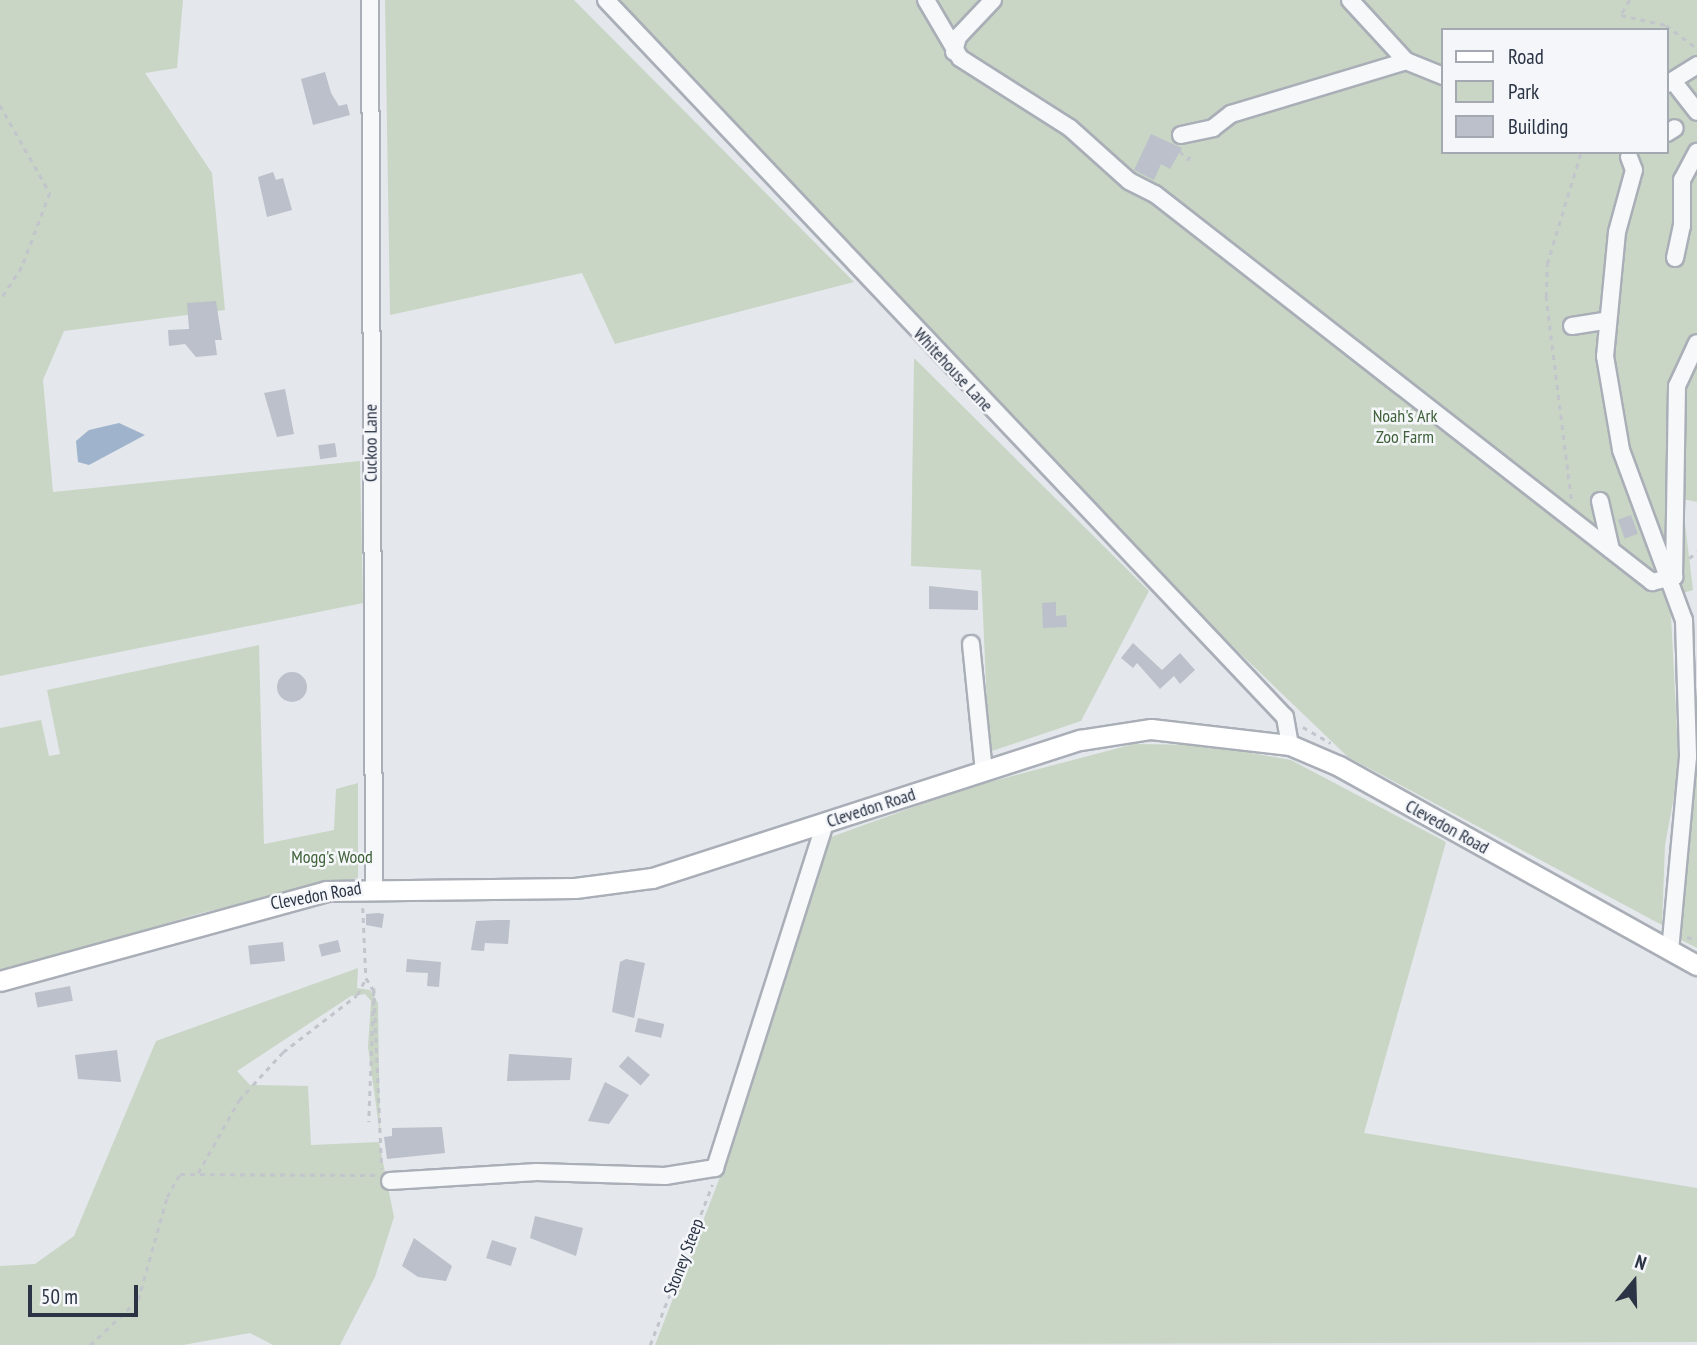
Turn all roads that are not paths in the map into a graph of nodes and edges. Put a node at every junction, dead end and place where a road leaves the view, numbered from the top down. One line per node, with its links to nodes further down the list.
1 (370, 0): 28 (street, Cuckoo Lane)
2 (606, 0): 25 (street, Whitehouse Lane)
3 (926, 0): 6 (street)
4 (993, 0): 6 (street)
5 (1350, 0): 7 (street)
6 (954, 52): 21 (street)
7 (1406, 61): 9 (street); 13 (street)
8 (1697, 65): 10 (street)
9 (1442, 76)
10 (1670, 83): 11 (street)
11 (1696, 109): 12 (street)
12 (1675, 128)
13 (1181, 135)
14 (1697, 152): 16 (street)
15 (1629, 157): 17 (street)
16 (1675, 258)
17 (1605, 321): 18 (street); 22 (street)
18 (1572, 326)
19 (1697, 344): 22 (street)
20 (1600, 501): 21 (street)
21 (1611, 550): 22 (street)
22 (1674, 577): 23 (street)
23 (1691, 619): 29 (street)
24 (971, 645): 26 (street)
25 (1290, 745): 26 (main road, Clevedon Road); 29 (main road, Clevedon Road)
26 (984, 771): 27 (main road, Clevedon Road)
27 (825, 823): 28 (main road, Clevedon Road); 32 (street)
28 (374, 886): 31 (main road, Clevedon Road)
29 (1670, 950): 30 (main road, Clevedon Road)
30 (1697, 965)
31 (0, 981)
32 (390, 1181)

